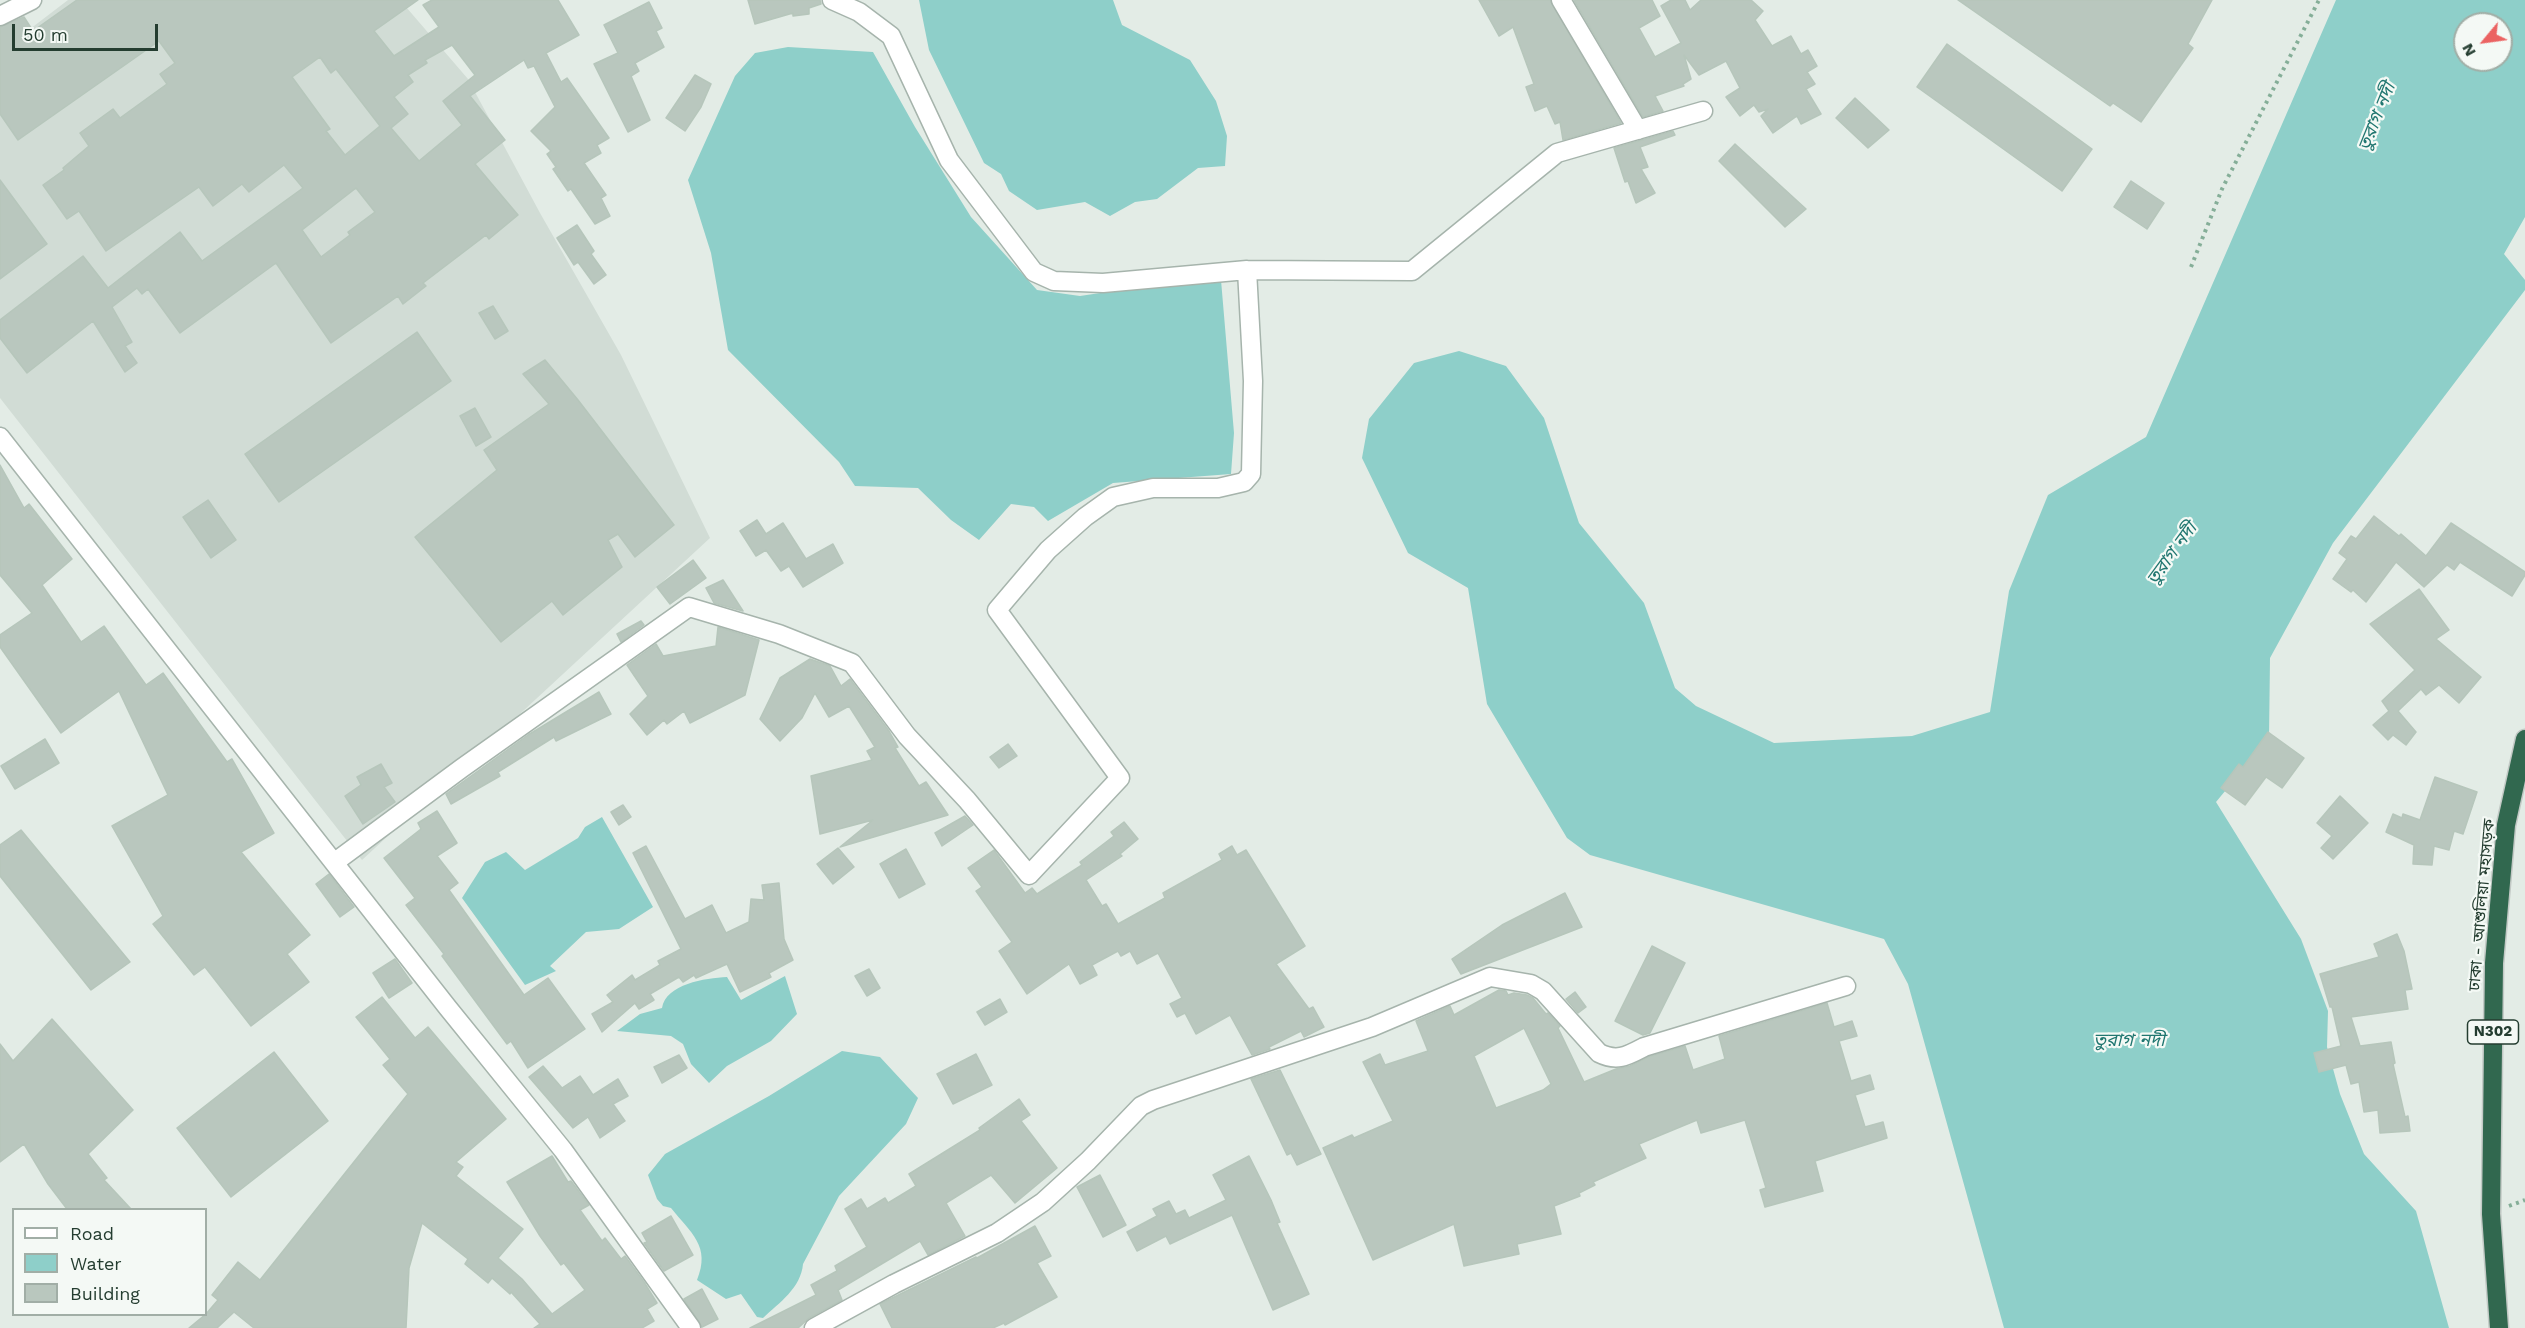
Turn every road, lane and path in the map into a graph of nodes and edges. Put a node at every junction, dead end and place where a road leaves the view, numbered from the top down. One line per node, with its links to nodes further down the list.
1 (32, 0): 5 (street)
2 (832, 0): 9 (street)
3 (1561, 0): 7 (street)
4 (2319, 0): 8 (path)
5 (0, 16)
6 (1703, 111): 7 (street)
7 (1638, 130): 9 (street)
8 (2191, 267)
9 (1247, 270): 12 (street)
10 (0, 437): 12 (street)
11 (2525, 739): 16 (highway, ঢাকা - আশুলিয়া মহাসড়ক / N302)
12 (335, 862): 14 (street)
13 (1846, 986): 15 (street)
14 (691, 1328)
15 (813, 1328)
16 (2499, 1328)

